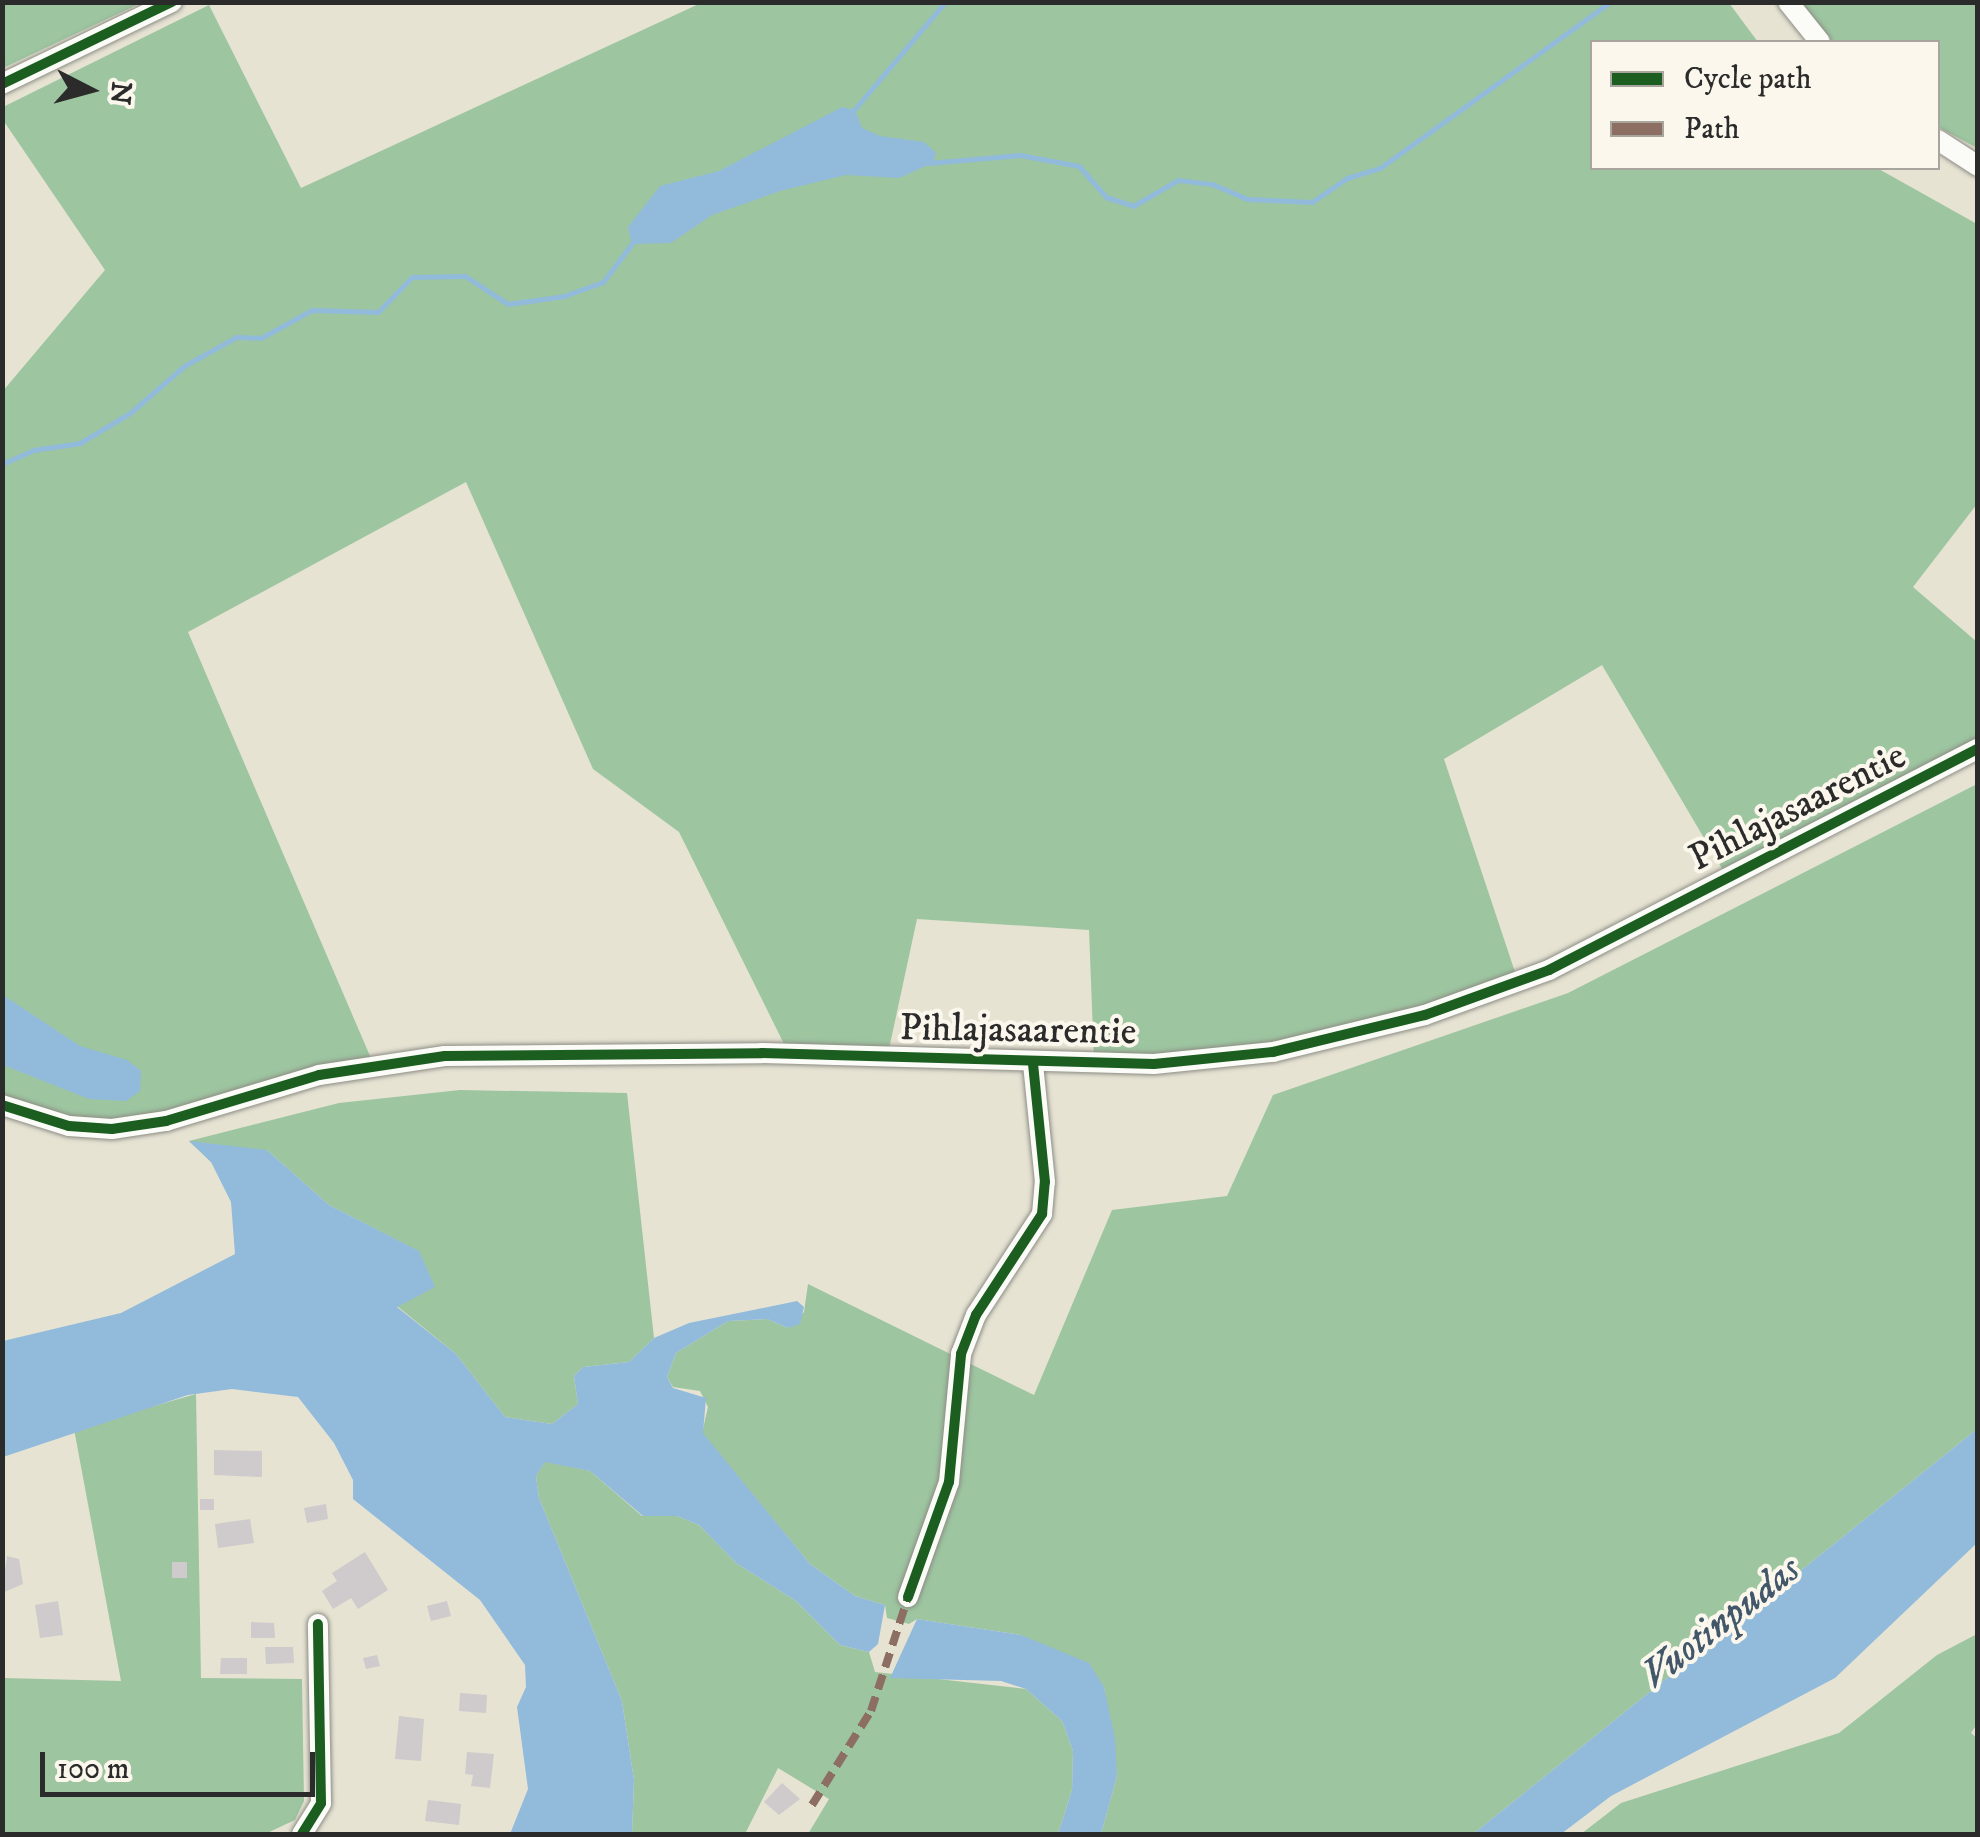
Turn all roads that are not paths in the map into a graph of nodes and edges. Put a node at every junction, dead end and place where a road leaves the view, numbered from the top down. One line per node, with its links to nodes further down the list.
1 (172, 2): 4 (street)
2 (1788, 2): 3 (street)
3 (1818, 40)
4 (2, 84)
5 (1940, 141): 6 (street)
6 (1978, 166)
7 (1978, 749): 8 (street, Pihlajasaarentie)
8 (1033, 1064): 9 (street, Pihlajasaarentie); 10 (street)
9 (2, 1106)
10 (908, 1597)
11 (318, 1624): 12 (street)
12 (302, 1834)

